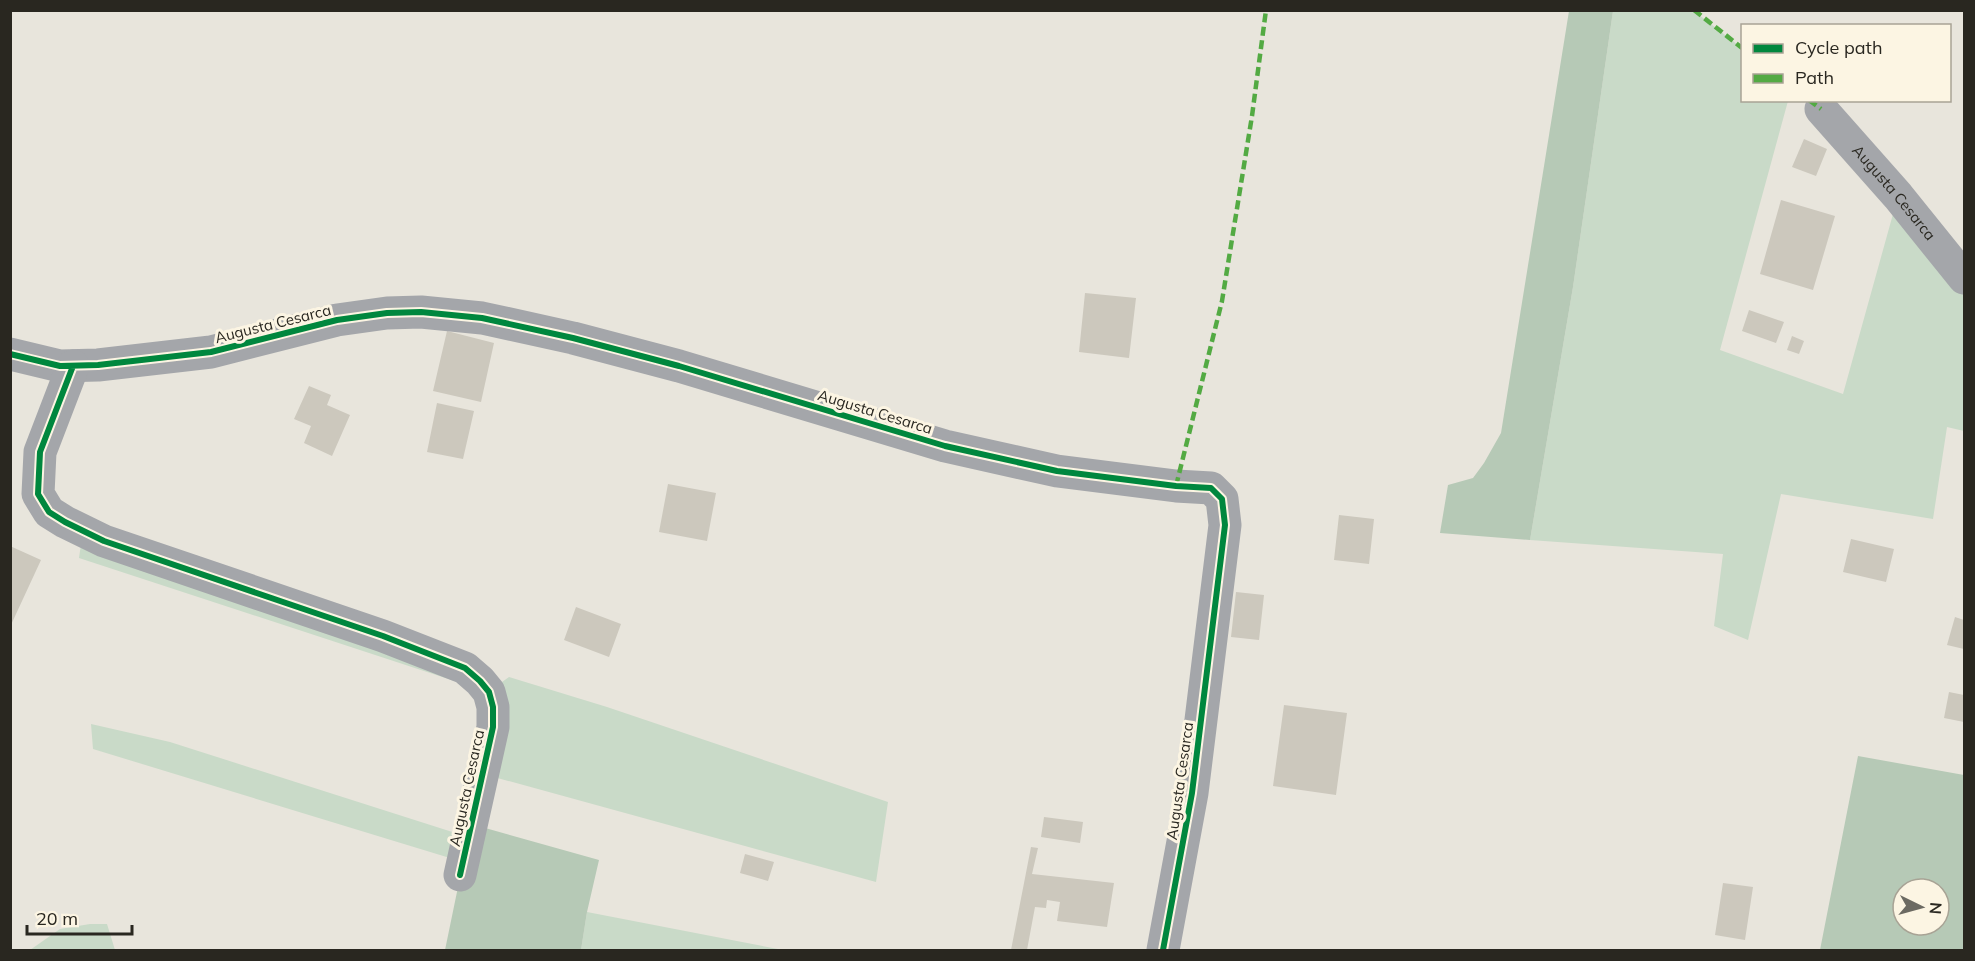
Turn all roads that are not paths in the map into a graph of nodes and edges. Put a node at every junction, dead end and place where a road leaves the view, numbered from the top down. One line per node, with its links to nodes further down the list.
1 (1821, 109): 2 (street, Augusta Cesarca)
2 (1965, 278)
3 (10, 354): 4 (street, Augusta Cesarca)
4 (73, 366): 5 (street, Augusta Cesarca); 6 (street, Augusta Cesarca)
5 (460, 875)
6 (1163, 951)

